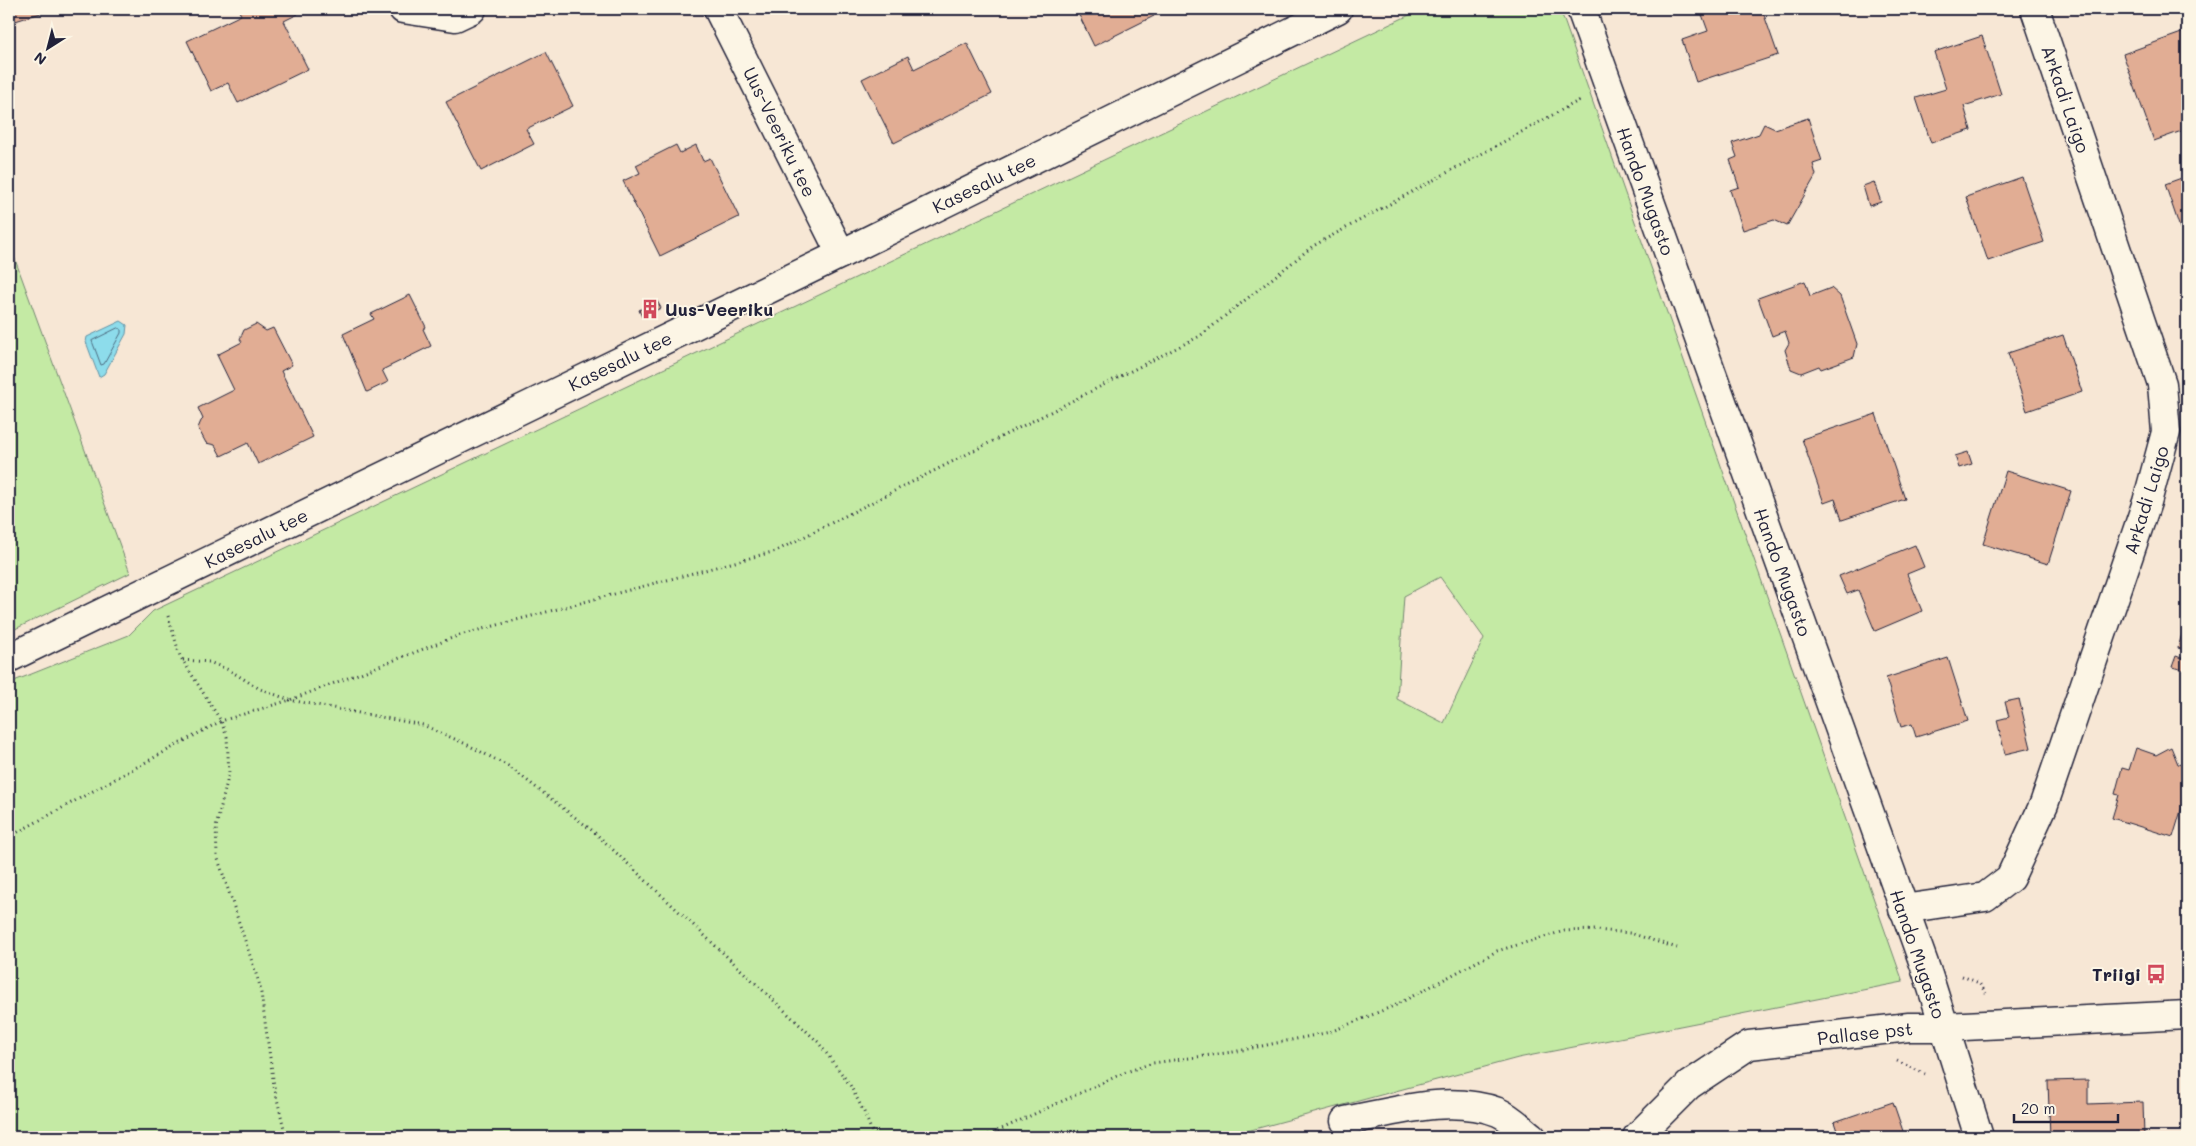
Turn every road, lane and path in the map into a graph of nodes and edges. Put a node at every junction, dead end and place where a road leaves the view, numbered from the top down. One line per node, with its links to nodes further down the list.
1 (404, 9): 2 (street)
2 (472, 9)
3 (718, 9): 8 (street, Uus-Veeriku tee)
4 (1338, 9): 8 (street, Kasesalu tee)
5 (1581, 9): 15 (street, Hando Mugasto)
6 (2035, 9): 15 (street, Arkadi Laigo)
7 (1584, 98): 12 (path)
8 (841, 254): 9 (street, Kasesalu tee)
9 (161, 584): 10 (street, Kasesalu tee); 11 (path)
10 (9, 658)
11 (183, 660): 12 (path); 13 (path)
12 (290, 700): 13 (path); 21 (path)
13 (221, 721): 14 (path); 20 (path)
14 (9, 837)
15 (1904, 910): 18 (street, Hando Mugasto)
16 (1677, 948): 22 (path)
17 (2187, 1015): 18 (street, Pallase pst)
18 (1944, 1027): 24 (street, Pallase pst); 25 (street, Hando Mugasto)
19 (1346, 1121): 23 (street)
20 (286, 1137)
21 (874, 1137)
22 (984, 1137)
23 (1532, 1137)
24 (1637, 1137)
25 (1979, 1137)

